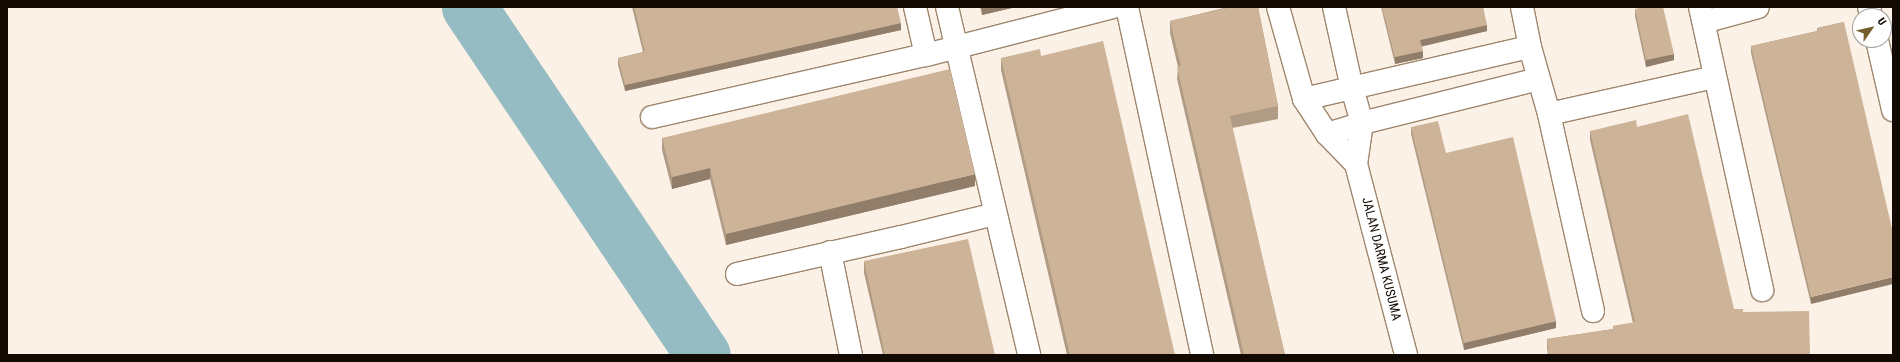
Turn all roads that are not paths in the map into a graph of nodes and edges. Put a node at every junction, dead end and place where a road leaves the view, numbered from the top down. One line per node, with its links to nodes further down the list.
1 (915, 7): 13 (street)
2 (947, 7): 10 (street)
3 (1113, 7): 10 (street)
4 (1127, 7): 31 (street)
5 (1278, 7): 17 (street, JALAN DARMA KUSUMA)
6 (1334, 7): 16 (street, JALAN DARMA KUSUMA)
7 (1522, 7): 11 (street)
8 (1758, 7): 9 (street)
9 (1702, 15): 14 (street)
10 (956, 46): 13 (street); 24 (street)
11 (1530, 47): 15 (street); 16 (street)
12 (1879, 48): 18 (street)
13 (926, 55): 20 (street)
14 (1714, 77): 19 (street); 27 (street)
15 (1539, 79): 19 (street); 21 (street)
16 (1352, 88): 17 (street); 21 (street, JALAN DARMA KUSUMA)
17 (1304, 99): 22 (street, JALAN DARMA KUSUMA)
18 (1893, 110)
19 (1549, 114): 28 (street)
20 (652, 117)
21 (1362, 123): 22 (street); 23 (street, JALAN DARMA KUSUMA)
22 (1327, 134): 23 (street, JALAN DARMA KUSUMA)
23 (1356, 164): 32 (street, JALAN DARMA KUSUMA)
24 (995, 214): 25 (street); 30 (street)
25 (830, 252): 26 (street); 29 (street)
26 (737, 274)
27 (1762, 290)
28 (1593, 311)
29 (851, 355)
30 (1029, 355)
31 (1202, 355)
32 (1406, 355)

